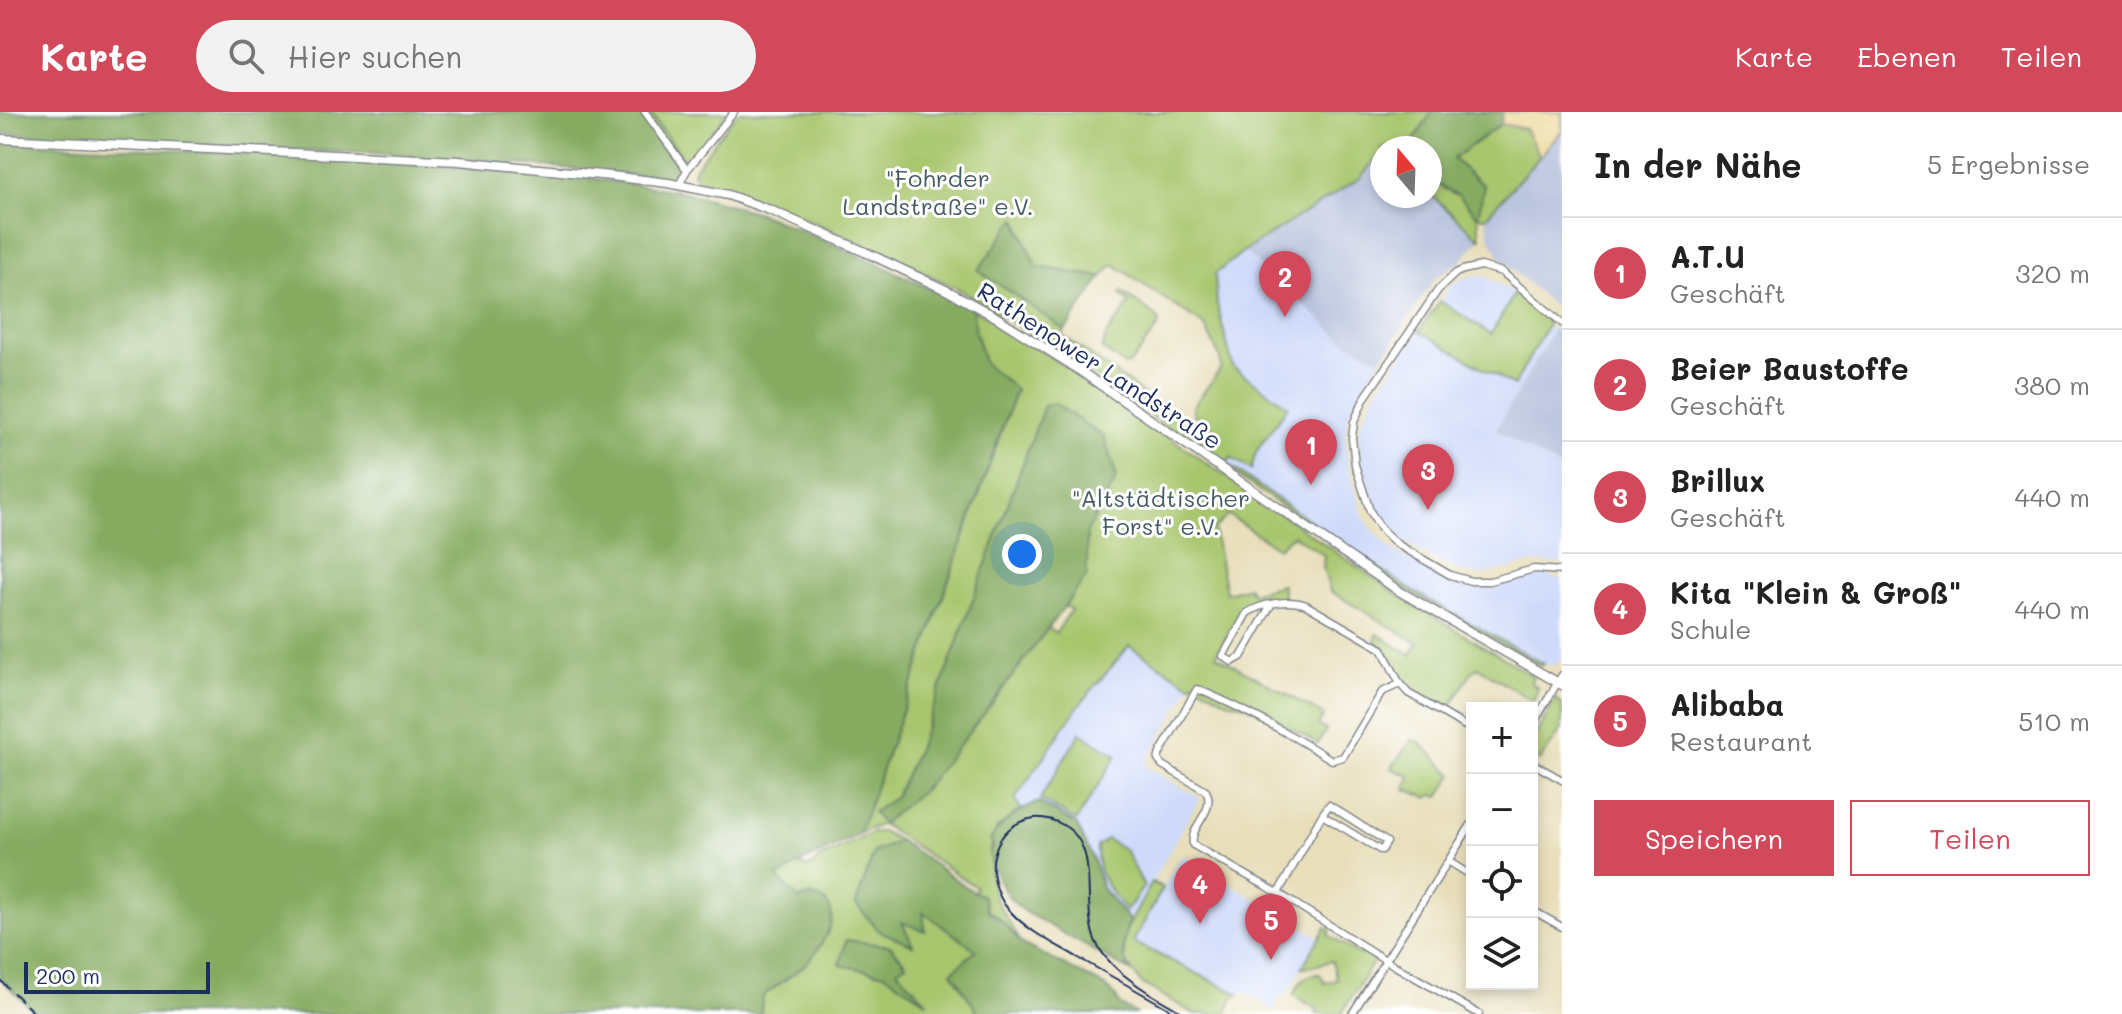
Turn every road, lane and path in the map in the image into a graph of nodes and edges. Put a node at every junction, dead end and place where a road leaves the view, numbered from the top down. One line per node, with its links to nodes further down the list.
1 (645, 112): 4 (street)
2 (734, 112): 4 (street)
3 (0, 139): 5 (main road, Rathenower Landstraße)
4 (687, 170): 5 (street)
5 (679, 185): 9 (main road, Rathenower Landstraße)
6 (1562, 323): 7 (street)
7 (1562, 571)
8 (1271, 605): 8 (street); 10 (street)
9 (1560, 681): 11 (street)
10 (1400, 684): 12 (street); 19 (street)
11 (1538, 716)
12 (1466, 727)
13 (1538, 766): 14 (street)
14 (1562, 780)
15 (1322, 815): 15 (street); 19 (street)
16 (1466, 832): 17 (street)
17 (1448, 861): 18 (street); 22 (street)
18 (1466, 872)
19 (1278, 893): 22 (street)
20 (1538, 913): 21 (street)
21 (1562, 927)
22 (1386, 961): 23 (street); 24 (street)
23 (1352, 1014)
24 (1479, 1014)

